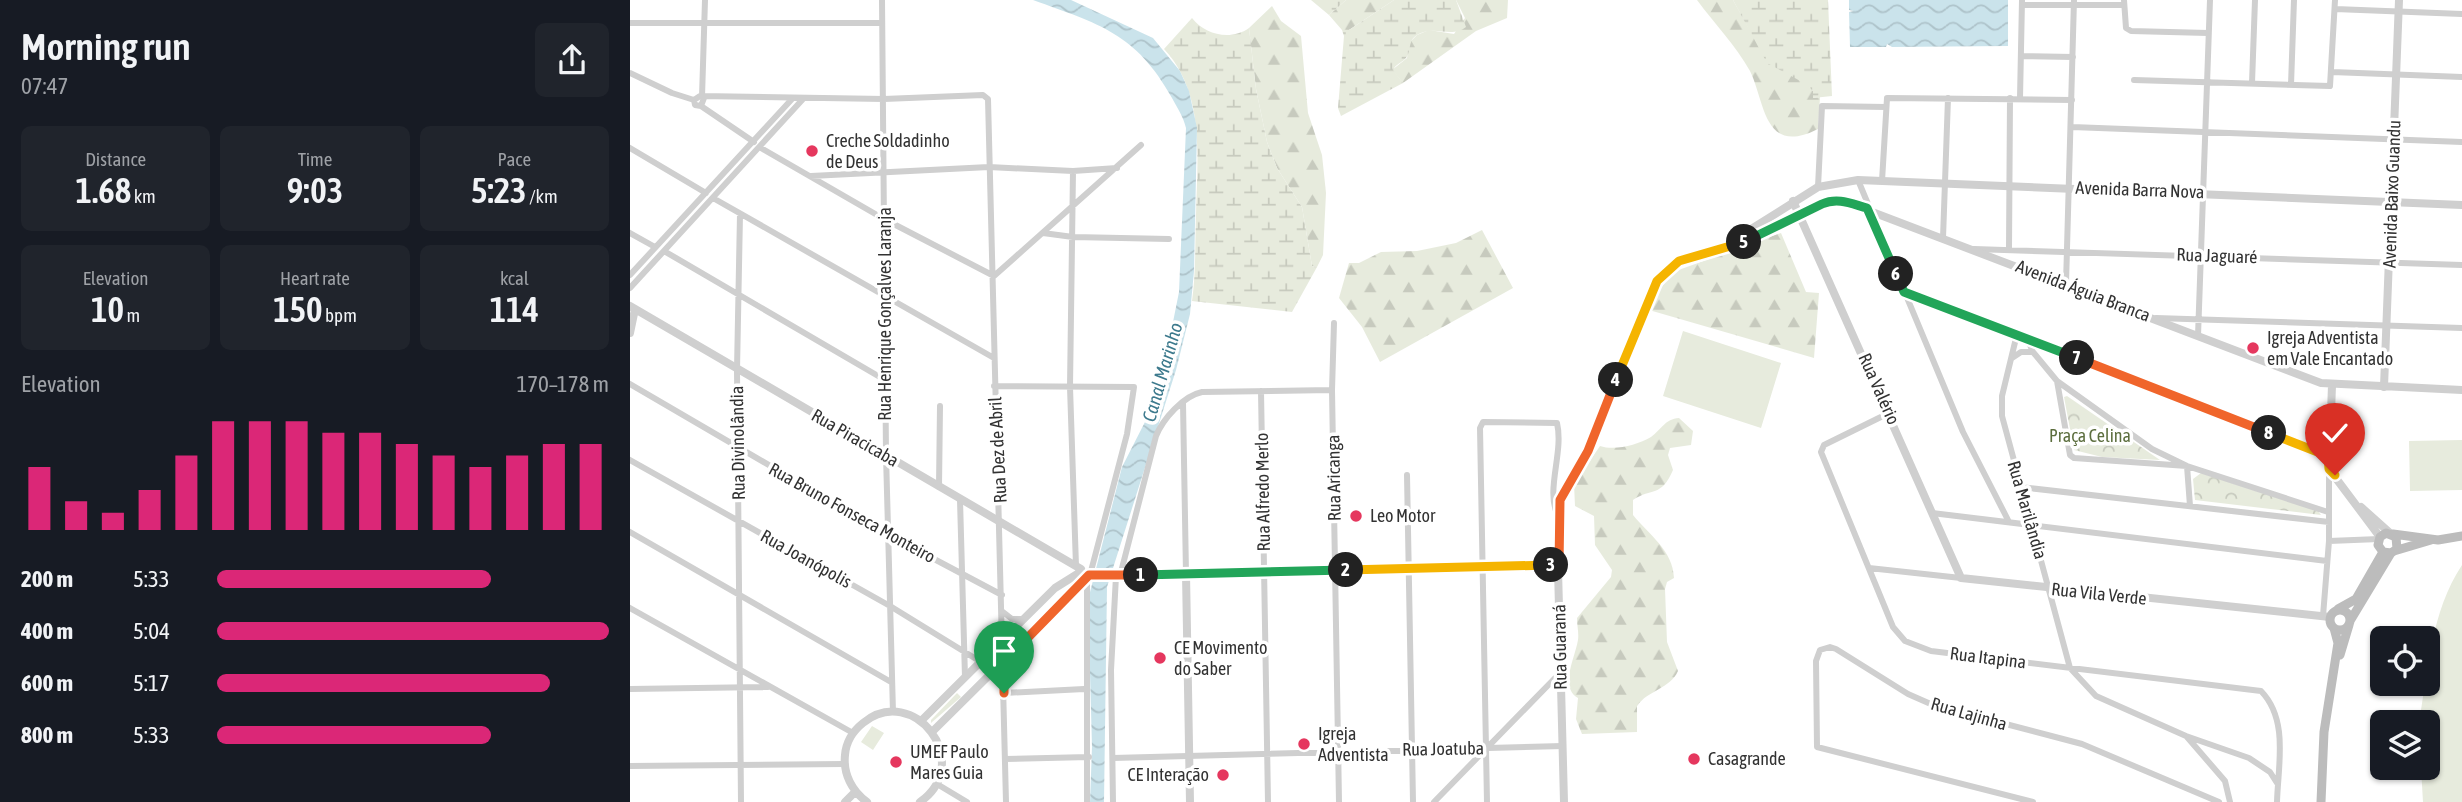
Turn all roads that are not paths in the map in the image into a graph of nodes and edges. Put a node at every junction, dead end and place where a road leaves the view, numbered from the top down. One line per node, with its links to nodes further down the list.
1 (705, 0): 14 (street)
2 (882, 0): 16 (street, Rua Henrique Gonçalves Laranja)
3 (2210, 0): 17 (street)
4 (2255, 0): 26 (street)
5 (2294, 0): 27 (street)
6 (2336, 0): 11 (street)
7 (2399, 0): 12 (street, Avenida Baixo Guandu)
8 (2022, 2): 9 (street); 18 (street)
9 (2074, 3): 10 (street); 19 (street)
10 (2124, 3): 17 (street)
11 (2335, 9): 12 (street); 21 (street)
12 (2398, 12): 13 (street); 22 (street, Avenida Baixo Guandu)
13 (2462, 15)
14 (706, 22): 15 (street); 16 (street); 28 (street)
15 (630, 23)
16 (882, 23): 34 (street, Rua Henrique Gonçalves Laranja)
17 (2208, 33): 25 (street)
18 (2021, 56): 19 (street); 31 (street)
19 (2073, 57): 36 (street)
20 (630, 72): 35 (street)
21 (2332, 72): 22 (street); 27 (street)
22 (2395, 74): 23 (street); 41 (street, Avenida Baixo Guandu)
23 (2462, 77)
24 (2134, 80): 25 (street)
25 (2206, 82): 26 (street); 40 (street)
26 (2252, 83): 27 (street)
27 (2291, 85)
28 (703, 98): 32 (street); 35 (street); 37 (street)
29 (1948, 98): 30 (street); 38 (street); 55 (street)
30 (2010, 98): 31 (street); 56 (street)
31 (2020, 98): 36 (street)
32 (792, 99): 33 (street); 42 (street)
33 (803, 99): 34 (street); 46 (street)
34 (884, 99): 47 (street, Rua Dez de Abril); 50 (street, Rua Henrique Gonçalves Laranja)
35 (694, 100): 37 (street)
36 (2072, 100): 39 (street)
37 (701, 106): 42 (street)
38 (1886, 107): 53 (street); 57 (street)
39 (2072, 127): 40 (street); 58 (street)
40 (2204, 131): 41 (street); 60 (street)
41 (2394, 138): 43 (street); 63 (street, Avenida Baixo Guandu)
42 (754, 142): 59 (street)
43 (2462, 142)
44 (1141, 145): 48 (street)
45 (630, 148): 59 (street)
46 (761, 148): 51 (street); 61 (street)
47 (989, 167): 49 (street); 50 (street); 86 (street, Rua Dez de Abril)
48 (1117, 168): 49 (street); 66 (street)
49 (1073, 171): 66 (street)
50 (884, 173): 51 (street); 70 (street, Rua Henrique Gonçalves Laranja)
51 (809, 176): 70 (street)
52 (1858, 180): 53 (street, Avenida Barra Nova); 54 (street, Avenida Barra Nova); 67 (street)
53 (1882, 180): 55 (street, Avenida Barra Nova)
54 (1835, 183): 57 (street, Avenida Barra Nova); 62 (street)
55 (1947, 183): 56 (street, Avenida Barra Nova); 74 (street)
56 (2008, 185): 58 (street, Avenida Barra Nova); 78 (street)
57 (1818, 187): 64 (street, Rua Guaraná)
58 (2070, 187): 60 (street, Avenida Barra Nova); 79 (street)
59 (706, 193): 76 (street)
60 (2203, 193): 63 (street, Avenida Barra Nova); 82 (street)
61 (713, 198): 68 (street); 80 (street)
62 (1833, 200): 67 (street, Avenida Águia Branca); 69 (street, Rua Guaraná)
63 (2391, 200): 65 (street, Avenida Barra Nova); 83 (street, Avenida Baixo Guandu)
64 (1793, 201): 69 (street, Rua Valério); 81 (street, Rua Guaraná)
65 (2462, 205)
66 (1073, 206): 72 (street); 73 (street)
67 (1867, 208): 74 (street, Avenida Águia Branca); 89 (street)
68 (740, 214): 90 (street, Rua Divinolândia); 91 (street)
69 (1801, 214): 81 (street, Rua Guaraná); 118 (street, Rua Valério)
70 (884, 219): 86 (street); 91 (street, Rua Henrique Gonçalves Laranja)
71 (630, 233): 76 (street)
72 (1043, 233): 73 (street); 86 (street)
73 (1073, 237): 75 (street); 111 (street)
74 (1943, 238): 77 (street, Avenida Águia Branca)
75 (1169, 239)
76 (655, 247): 85 (street)
77 (1972, 249): 78 (street, Rua Jaguaré); 87 (street, Avenida Águia Branca)
78 (2008, 249): 79 (street, Rua Jaguaré)
79 (2067, 250): 82 (street, Rua Jaguaré); 87 (street)
80 (664, 251): 88 (street); 90 (street)
81 (1710, 252): 133 (street, Rua Guaraná)
82 (2202, 256): 83 (street, Rua Jaguaré); 94 (street)
83 (2390, 262): 84 (street, Rua Jaguaré); 96 (street, Avenida Baixo Guandu)
84 (2462, 265)
85 (630, 275)
86 (994, 276): 103 (street, Rua Dez de Abril)
87 (2066, 284): 93 (street, Avenida Águia Branca)
88 (630, 288)
89 (1904, 292): 99 (street); 134 (street)
90 (737, 296): 105 (street, Rua Divinolândia); 106 (street)
91 (885, 296): 103 (street); 106 (street, Rua Henrique Gonçalves Laranja)
92 (632, 308): 98 (street); 105 (street, Rua Piracicaba)
93 (2154, 318): 94 (street); 100 (street, Avenida Águia Branca)
94 (2199, 318): 96 (street); 100 (street)
95 (1334, 323): 113 (street, Rua Aricanga)
96 (2386, 325): 97 (street); 112 (street, Avenida Baixo Guandu)
97 (2462, 328)
98 (630, 333)
99 (2017, 334): 101 (street); 104 (street, Rua Marilândia)
100 (2198, 336): 109 (street, Avenida Águia Branca)
101 (2027, 338): 102 (street); 121 (street)
102 (2033, 352): 104 (street); 107 (street)
103 (994, 358): 110 (street, Rua Dez de Abril)
104 (2011, 359): 127 (street, Rua Marilândia)
105 (737, 369): 119 (street, Rua Divinolândia); 120 (street, Rua Piracicaba)
106 (885, 380): 120 (street, Rua Henrique Gonçalves Laranja)
107 (2057, 381): 123 (street); 123 (street)
108 (630, 384): 119 (street, Rua Bruno Fonseca Monteiro)
109 (2332, 385): 112 (street, Avenida Águia Branca); 121 (street)
110 (994, 386): 111 (street); 136 (street, Rua Dez de Abril)
111 (1070, 387): 152 (street); 152 (street)
112 (2384, 387): 114 (street, Avenida Águia Branca)
113 (1332, 390): 115 (street); 150 (street, Rua Aricanga)
114 (2462, 390)
115 (1261, 391): 116 (street); 151 (street, Rua Alfredo Merlo)
116 (1183, 403): 153 (street); 155 (street)
117 (940, 406): 126 (street)
118 (1889, 413): 132 (street, Rua Valério); 148 (street, Rua Itapina)
119 (738, 449): 135 (street, Rua Divinolândia); 140 (street, Rua Bruno Fonseca Monteiro)
120 (886, 455): 126 (street, Rua Piracicaba); 140 (street, Rua Henrique Gonçalves Laranja)
121 (2328, 456): 124 (street)
122 (630, 460): 135 (street, Rua Joanópolis)
123 (2187, 466): 130 (street); 131 (street)
124 (2329, 469): 128 (street); 131 (street)
125 (1407, 475): 149 (street)
126 (939, 487): 129 (street, Rua Piracicaba)
127 (2020, 487): 130 (street); 138 (street, Rua Marilândia)
128 (2351, 498): 144 (street); 144 (street)
129 (960, 500): 136 (street, Rua Piracicaba); 154 (street)
130 (2190, 506): 137 (street)
131 (2328, 512): 137 (street)
132 (1932, 513): 134 (street); 156 (street, Rua Valério)
133 (1558, 516): 146 (street, Rua Guaraná); 147 (street)
134 (2008, 520): 138 (street)
135 (739, 522): 160 (street, Rua Divinolândia); 161 (street, Rua Joanópolis)
136 (1001, 522): 152 (street, Rua Piracicaba); 159 (street, Rua Dez de Abril)
137 (2329, 522): 143 (street)
138 (2029, 524): 145 (street); 157 (street, Rua Marilândia)
139 (630, 533): 160 (street)
140 (887, 534): 154 (street, Rua Bruno Fonseca Monteiro); 161 (street, Rua Henrique Gonçalves Laranja)
141 (2462, 536): 142 (main road)
142 (2432, 539): 144 (main road); 144 (main road)
143 (2329, 541): 144 (street); 145 (street)
144 (2385, 542): 163 (main road); 167 (main road)
145 (2327, 561): 165 (street)
146 (1559, 565): 147 (street); 175 (street, Rua Guaraná)
147 (1482, 567): 149 (street); 190 (street)
148 (1869, 568): 156 (street, Rua Vila Verde); 173 (street, Rua Itapina)
149 (1409, 569): 150 (street); 191 (street)
150 (1335, 570): 151 (street); 192 (street, Rua Aricanga)
151 (1264, 572): 153 (street); 193 (street, Rua Alfredo Merlo)
152 (1085, 573): 155 (street); 158 (street); 166 (street)
153 (1186, 574): 155 (street); 194 (street)
154 (962, 575): 159 (street, Rua Bruno Fonseca Monteiro); 170 (street)
155 (1116, 576): 196 (street)
156 (1961, 579): 157 (street, Rua Vila Verde)
157 (2050, 589): 165 (street, Rua Vila Verde); 173 (street, Rua Marilândia)
158 (1081, 590): 172 (street); 182 (street)
159 (1003, 595): 164 (street, Rua Dez de Abril)
160 (741, 596): 174 (street, Rua Divinolândia); 178 (street)
161 (890, 606): 170 (street, Rua Joanópolis); 178 (street, Rua Henrique Gonçalves Laranja)
162 (630, 608): 174 (street)
163 (2338, 610): 165 (main road); 167 (main road)
164 (1003, 612): 166 (street); 169 (street, Rua Dez de Abril)
165 (2326, 617): 168 (main road)
166 (1024, 619): 169 (street)
167 (2349, 623): 168 (main road); 176 (main road)
168 (2333, 628): 176 (main road)
169 (1003, 640): 171 (street); 172 (street, Rua Dez de Abril)
170 (964, 651): 171 (street, Rua Joanópolis); 177 (street)
171 (981, 662): 177 (street)
172 (1004, 662): 183 (street, Rua Dez de Abril); 186 (street)
173 (2070, 668): 188 (street, Rua Marilândia); 202 (street, Rua Itapina)
174 (740, 672): 179 (street, Rua Divinolândia); 180 (street)
175 (1561, 672): 189 (street, Rua Guaraná); 190 (street)
176 (2333, 673): 223 (main road)
177 (965, 677): 185 (street)
178 (891, 682): 184 (street, Rua Henrique Gonçalves Laranja)
179 (740, 687): 180 (street); 181 (street); 198 (street, Rua Divinolândia)
180 (770, 687): 187 (street)
181 (630, 689)
182 (1084, 689): 183 (street); 195 (street)
183 (1004, 693): 197 (street, Rua Dez de Abril)
184 (892, 712): 185 (street); 187 (street)
185 (921, 721): 186 (street)
186 (932, 732): 201 (street)
187 (852, 733): 199 (street)
188 (2186, 736): 202 (street, Rua Marilândia); 221 (street)
189 (1563, 746): 190 (street, Rua Joatuba); 218 (street, Rua Guaraná)
190 (1486, 748): 191 (street, Rua Joatuba); 216 (street); 217 (street)
191 (1412, 750): 192 (street, Rua Joatuba); 215 (street)
192 (1338, 752): 193 (street, Rua Joatuba); 214 (street, Rua Aricanga)
193 (1268, 754): 194 (street, Rua Joatuba); 213 (street, Rua Alfredo Merlo)
194 (1189, 756): 196 (street, Rua Joatuba); 212 (street)
195 (1089, 757): 197 (street); 210 (street)
196 (1114, 758): 211 (street)
197 (1006, 759): 209 (street, Rua Dez de Abril)
198 (739, 764): 199 (street); 200 (street); 205 (street, Rua Divinolândia)
199 (844, 764): 203 (street)
200 (630, 766)
201 (937, 784): 207 (street); 208 (street)
202 (2278, 785): 222 (street)
203 (855, 792): 204 (street); 206 (street)
204 (864, 801)
205 (741, 802)
206 (845, 802)
207 (920, 802)
208 (965, 802)
209 (1006, 802)
210 (1087, 802)
211 (1113, 802)
212 (1190, 802)
213 (1268, 802)
214 (1339, 802)
215 (1413, 802)
216 (1434, 802)
217 (1487, 802)
218 (1564, 802)
219 (2034, 802): 220 (street, Rua Lajinha)
220 (2219, 802)
221 (2230, 802)
222 (2277, 802)
223 (2321, 802)

